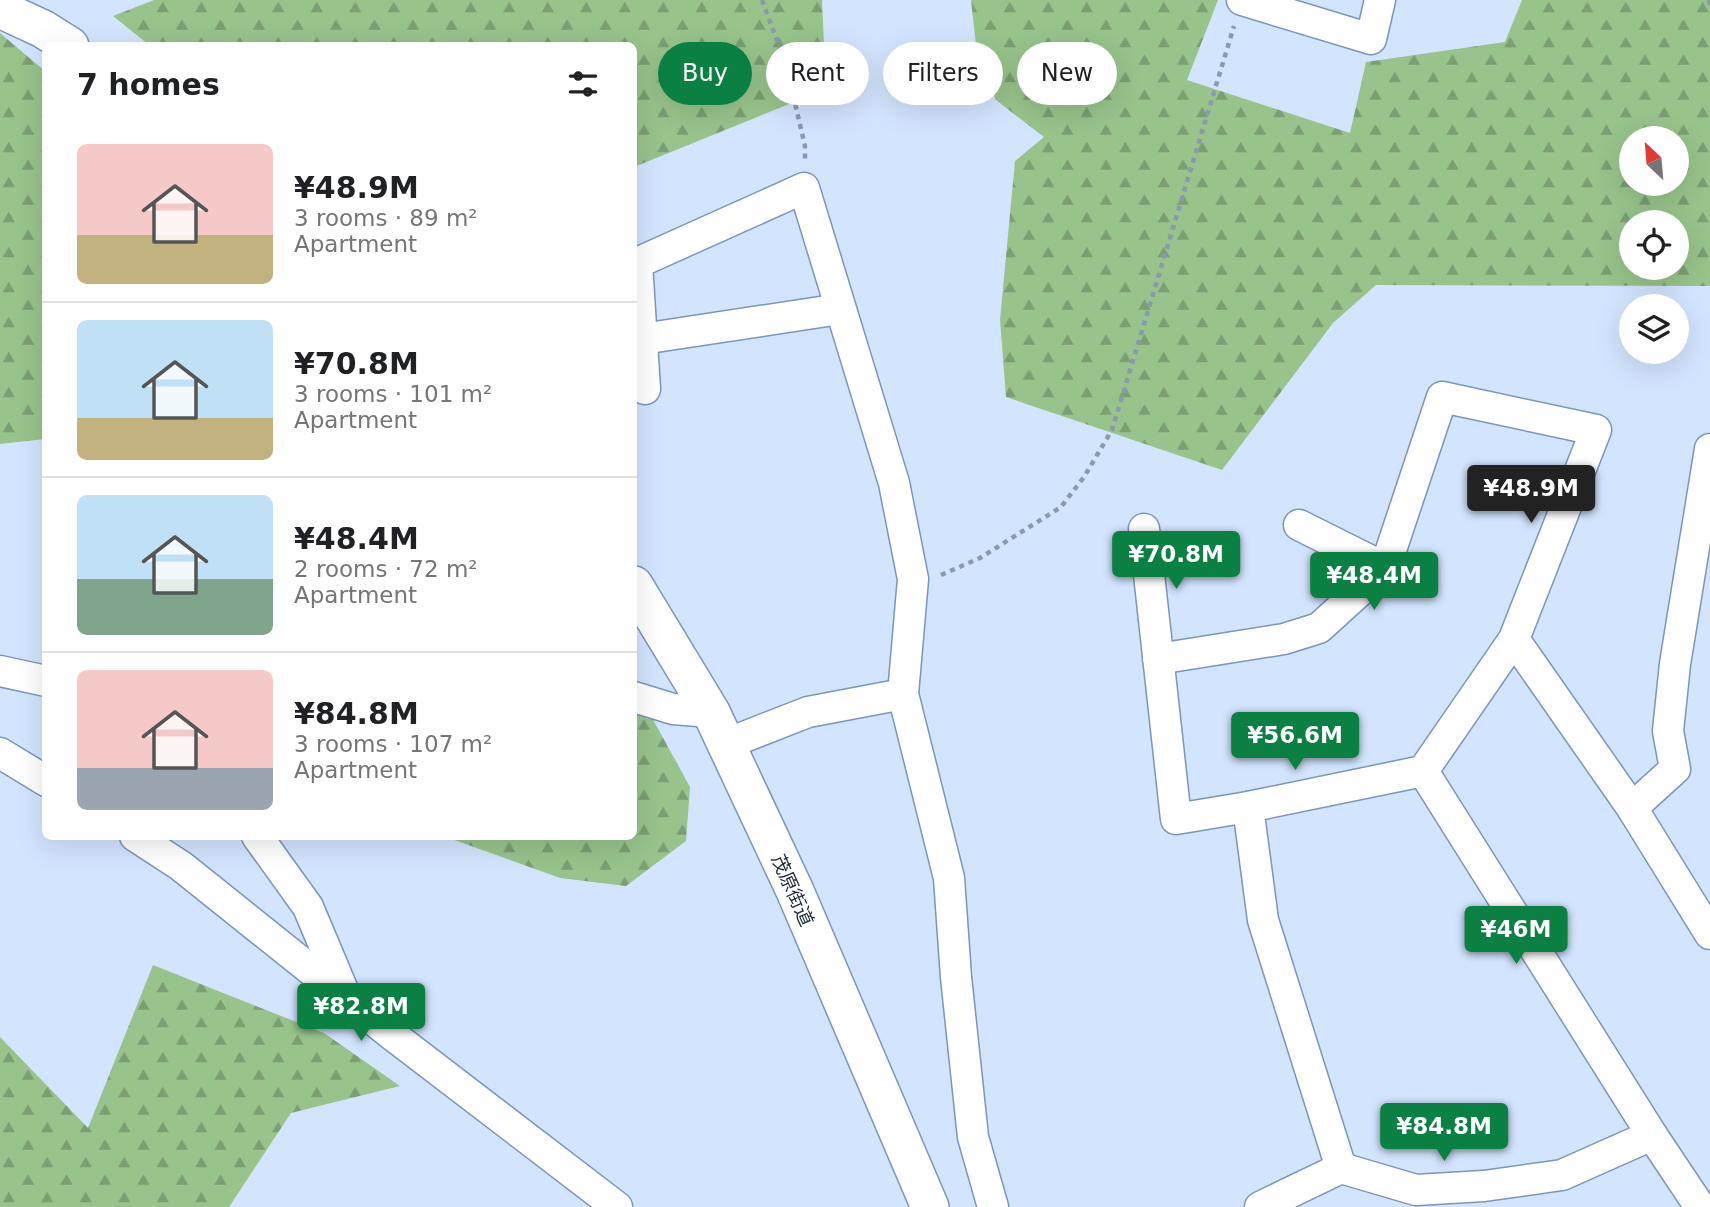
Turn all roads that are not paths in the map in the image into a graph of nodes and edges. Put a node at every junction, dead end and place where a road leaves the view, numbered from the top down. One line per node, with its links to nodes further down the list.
1 (1380, 0): 3 (street)
2 (0, 9): 4 (main road)
3 (1238, 12)
4 (64, 42)
5 (840, 309): 6 (street); 6 (street); 17 (street)
6 (642, 339): 7 (street)
7 (645, 389)
8 (1710, 449): 24 (street)
9 (1299, 525): 11 (street)
10 (1144, 529): 14 (street)
11 (1385, 568): 13 (street); 14 (street)
12 (637, 590): 19 (main road, 茂原街道)
13 (1514, 639): 21 (street); 24 (street)
14 (1158, 659): 23 (street)
15 (0, 671): 16 (street)
16 (42, 680)
17 (903, 694): 19 (street); 33 (street)
18 (637, 698): 19 (street)
19 (718, 728): 32 (main road, 茂原街道)
20 (0, 753): 22 (street)
21 (1423, 771): 23 (street); 29 (street)
22 (42, 779)
23 (1248, 807): 30 (street)
24 (1632, 808): 27 (street)
25 (141, 840): 28 (street)
26 (260, 840): 28 (street)
27 (1710, 934)
28 (347, 999): 31 (street)
29 (1652, 1135): 30 (street); 35 (street)
30 (1341, 1168): 34 (street)
31 (617, 1207)
32 (930, 1207)
33 (993, 1207)
34 (1259, 1207)
35 (1700, 1207)

